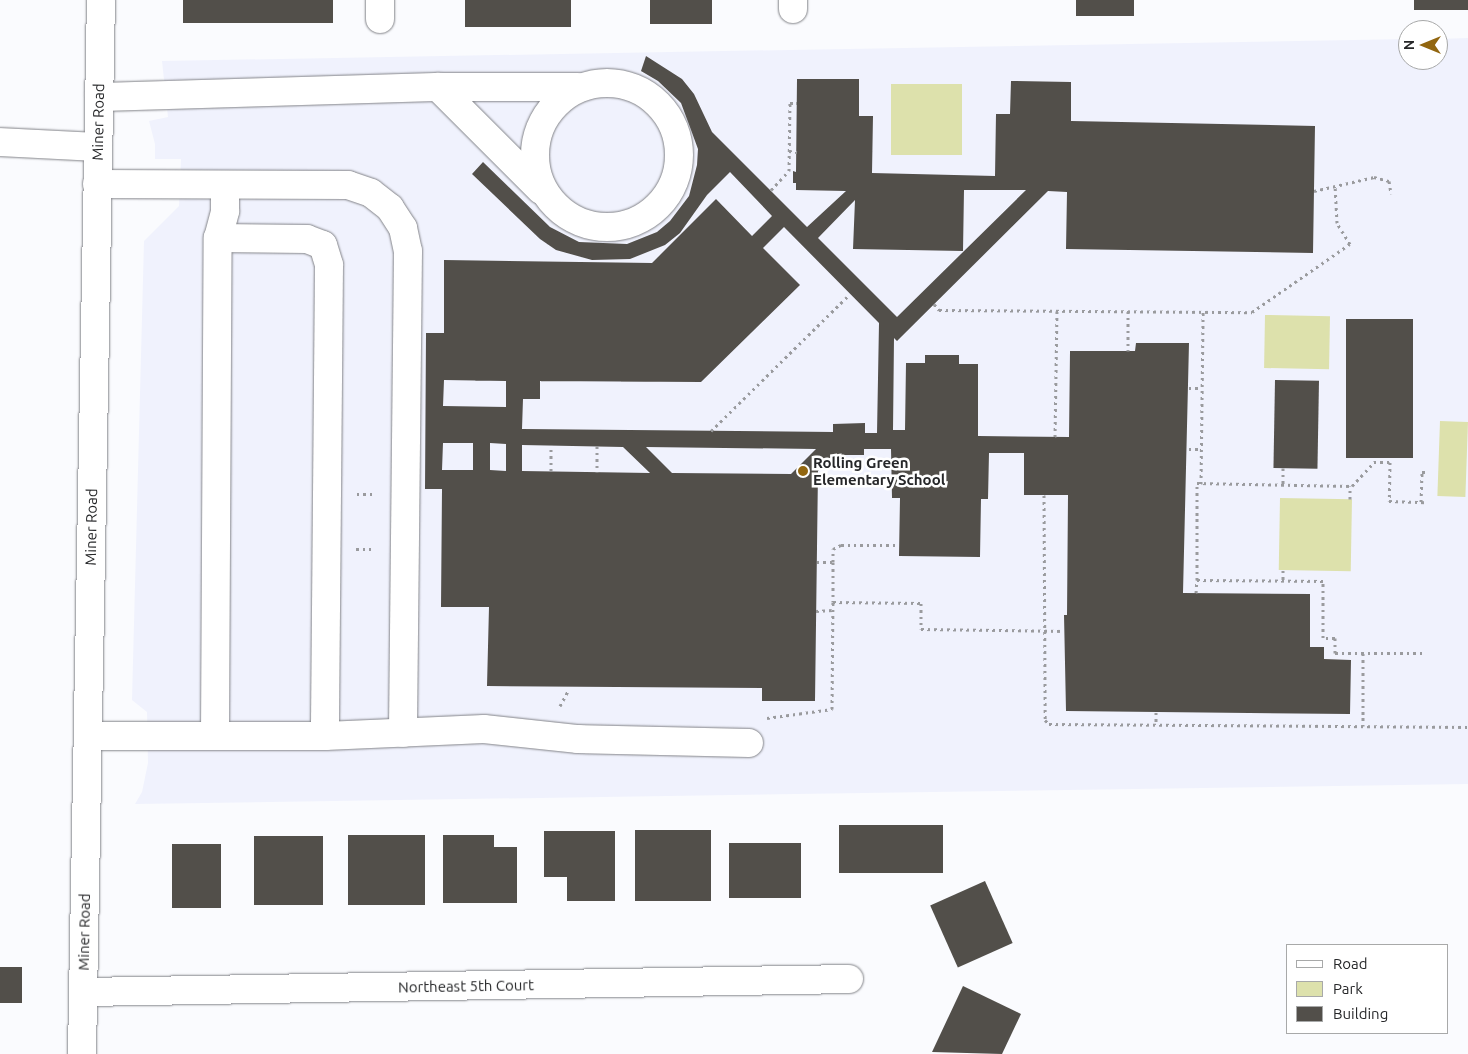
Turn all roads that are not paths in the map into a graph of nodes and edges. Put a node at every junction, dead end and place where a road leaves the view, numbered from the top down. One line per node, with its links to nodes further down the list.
1 (101, 0): 4 (street, Miner Road)
2 (438, 87): 3 (street); 4 (street); 9 (street)
3 (578, 87): 9 (street); 9 (street)
4 (99, 97): 6 (street, Miner Road)
5 (0, 142): 6 (street)
6 (98, 147): 7 (street, Miner Road)
7 (97, 184): 8 (street); 13 (street, Miner Road)
8 (225, 184): 10 (street); 11 (street)
9 (546, 195)
10 (218, 238): 12 (street); 14 (street)
11 (402, 733): 14 (street); 15 (street)
12 (215, 735): 13 (street); 14 (street)
13 (88, 736): 17 (street, Miner Road)
14 (325, 736)
15 (749, 743)
16 (849, 979): 17 (street, Northeast 5th Court)
17 (83, 992): 18 (street, Miner Road)
18 (82, 1054)

